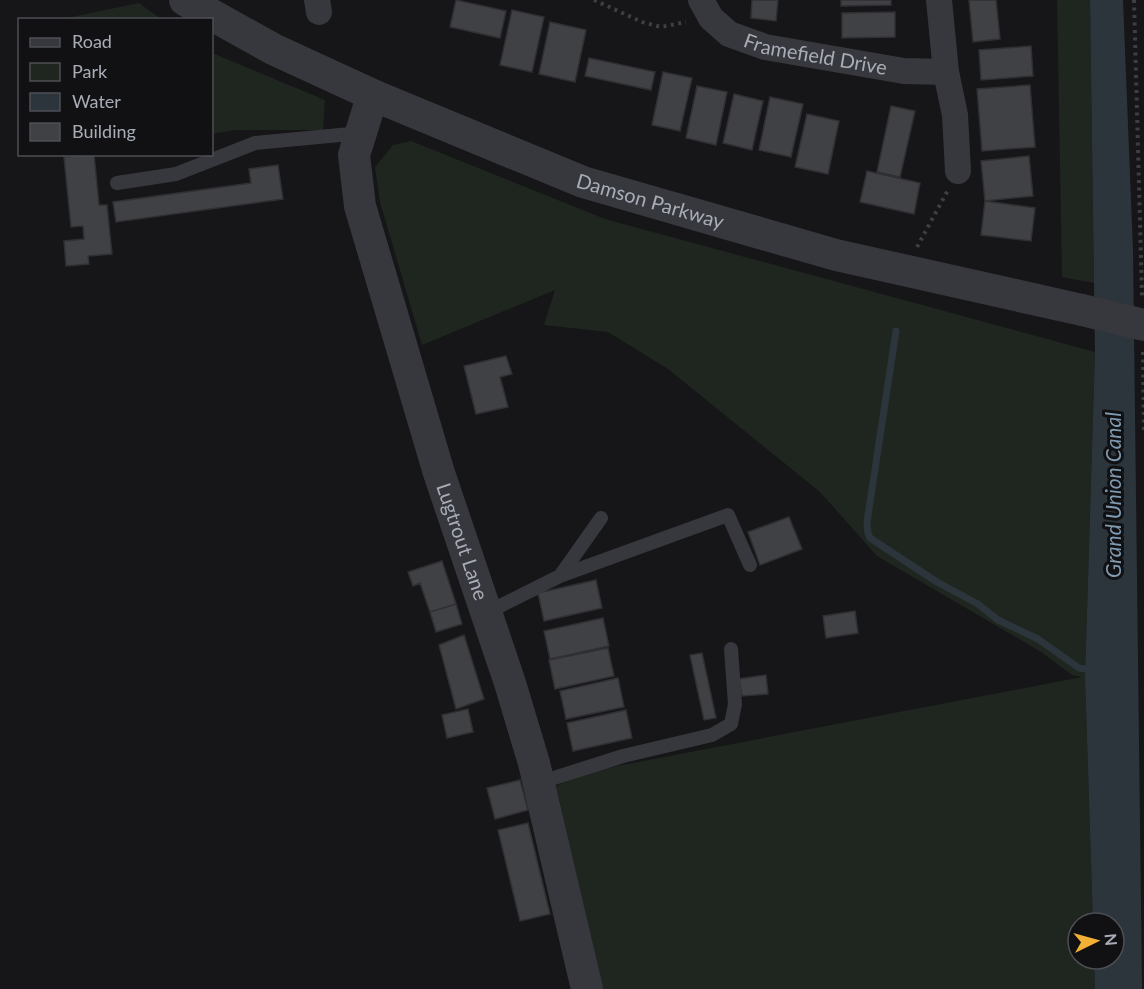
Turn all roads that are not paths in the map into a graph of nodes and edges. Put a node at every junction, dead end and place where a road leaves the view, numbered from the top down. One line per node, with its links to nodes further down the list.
1 (185, 0): 5 (street, Damson Parkway)
2 (939, 0): 4 (street)
3 (706, 9): 4 (street, Framefield Drive)
4 (946, 72): 7 (street)
5 (375, 96): 6 (street, Lugtrout Lane); 9 (street, Damson Parkway, bridge)
6 (361, 133): 8 (lane); 13 (street, Lugtrout Lane)
7 (958, 171)
8 (117, 183)
9 (1143, 321)
10 (601, 518): 12 (lane)
11 (750, 565): 12 (lane)
12 (560, 576): 13 (lane)
13 (486, 613): 15 (street, Lugtrout Lane)
14 (731, 649): 15 (lane)
15 (538, 783): 16 (street, Lugtrout Lane)
16 (587, 989)

